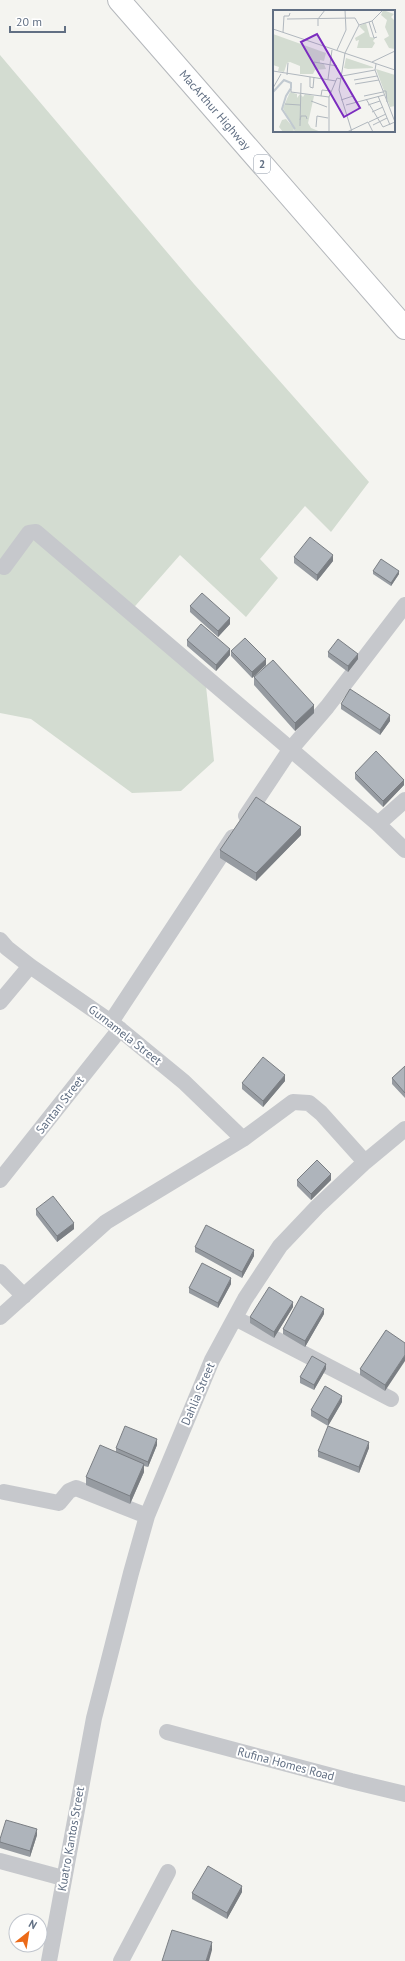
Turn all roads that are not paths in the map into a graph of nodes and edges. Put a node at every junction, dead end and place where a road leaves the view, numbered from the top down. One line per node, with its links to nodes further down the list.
1 (119, 0): 2 (highway, MacArthur Highway / 2)
2 (405, 328)
3 (4, 567): 5 (street)
4 (405, 605): 5 (street, Santan Street)
5 (290, 750): 7 (street); 12 (street, Santan Street)
6 (405, 800): 7 (street)
7 (378, 824): 8 (street)
8 (405, 850)
9 (0, 940): 10 (street, Gumamela Street)
10 (30, 966): 11 (street); 12 (street, Gumamela Street)
11 (0, 1002)
12 (115, 1025): 14 (street, Gumamela Street); 16 (street, Santan Street)
13 (405, 1128): 15 (street, Dahlia Street)
14 (243, 1139): 15 (street); 18 (street)
15 (365, 1162): 20 (street, Dahlia Street)
16 (0, 1180)
17 (0, 1272): 18 (street)
18 (24, 1296): 19 (street)
19 (0, 1317)
20 (234, 1318): 21 (street); 23 (street, Dahlia Street)
21 (391, 1399)
22 (4, 1492): 23 (street)
23 (147, 1516): 24 (street, Dahlia Street)
24 (94, 1718): 29 (street, Kuatro Kantos Street)
25 (167, 1732): 26 (street, Rufina Homes Road)
26 (405, 1794)
27 (0, 1861): 29 (street)
28 (168, 1872): 31 (street)
29 (63, 1878): 30 (street, Kuatro Kantos Street)
30 (49, 1961)
31 (121, 1961)

